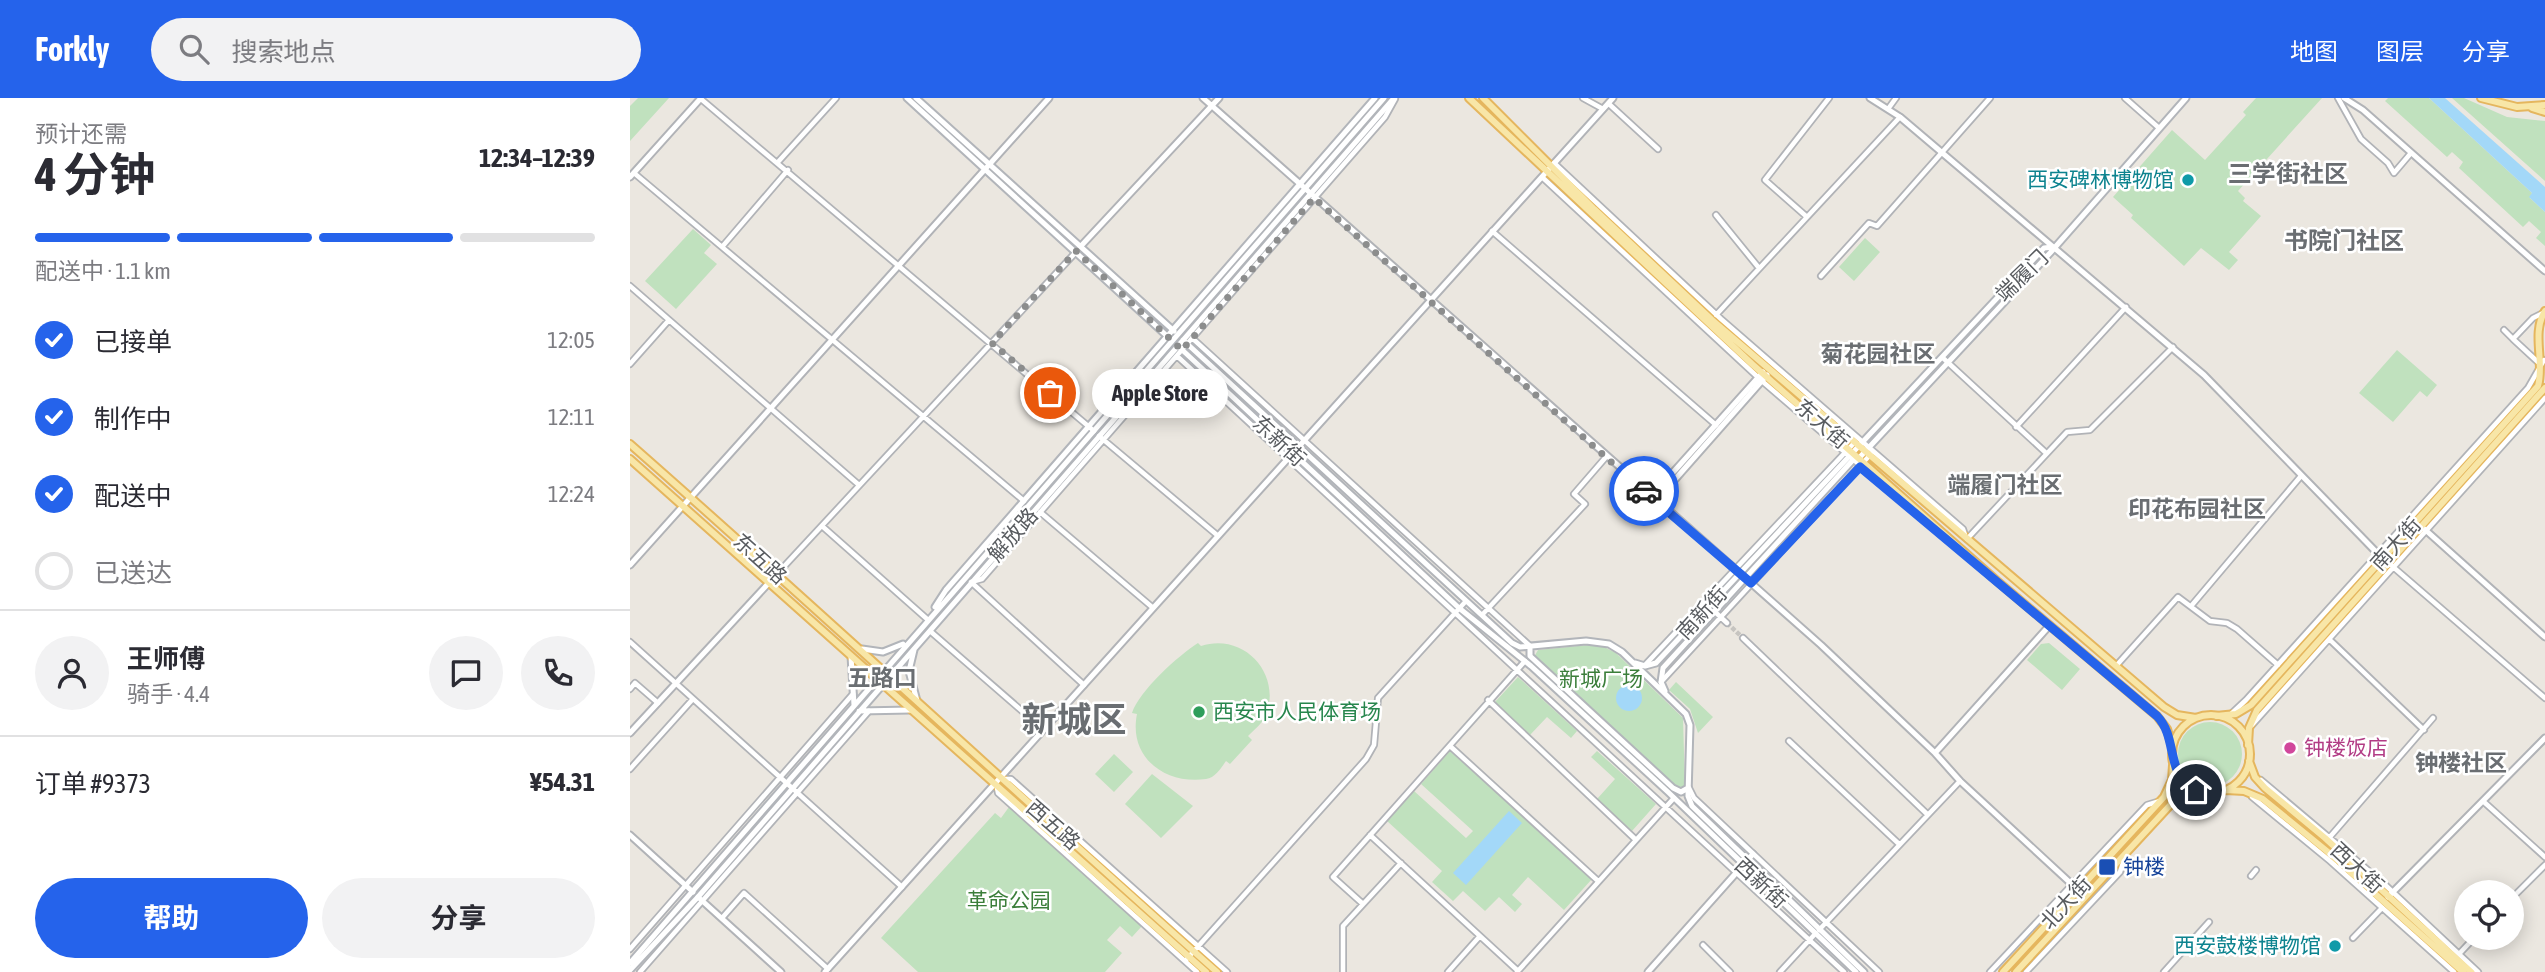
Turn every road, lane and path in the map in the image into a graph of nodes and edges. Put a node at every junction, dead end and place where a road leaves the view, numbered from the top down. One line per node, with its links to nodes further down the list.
1 (701, 98): 36 (street); 40 (main road)
2 (836, 98): 36 (street)
3 (907, 98): 37 (main road, 东新街)
4 (916, 98): 37 (main road, 东新街)
5 (1049, 98): 37 (main road)
6 (1203, 98): 26 (main road)
7 (1219, 98): 26 (main road)
8 (1375, 98): 41 (main road)
9 (1384, 98): 41 (main road, 解放路)
10 (1395, 98): 41 (main road, 解放路)
11 (1469, 98): 38 (main road, 东大街)
12 (1483, 98): 38 (main road, 东大街)
13 (1583, 98): 28 (street)
14 (1613, 98): 24 (main road)
15 (1829, 98): 43 (street)
16 (1870, 98): 29 (main road)
17 (1896, 98): 29 (street)
18 (1990, 98): 35 (street)
19 (2125, 98): 32 (street)
20 (2186, 98): 32 (main road, 端履门)
21 (2338, 98): 34 (street)
22 (2344, 98): 34 (main road)
23 (2481, 98): 27 (main road)
24 (1609, 104): 28 (main road); 33 (street)
25 (2545, 105): 27 (main road)
26 (1212, 106): 41 (main road); 45 (main road)
27 (2526, 107): 30 (main road)
28 (1603, 109): 38 (main road)
29 (1888, 110): 31 (main road)
30 (2545, 112)
31 (1900, 117): 35 (main road); 43 (street)
32 (2159, 128): 47 (main road, 端履门)
33 (1658, 149)
34 (2412, 152): 51 (main road)
35 (1942, 153): 47 (main road); 52 (street)
36 (778, 162): 39 (street)
37 (988, 167): 45 (main road, 东新街); 48 (main road, 东新街); 49 (main road)
38 (1549, 169): 44 (main road); 57 (main road, 东大街); 57 (street); 71 (street)
39 (788, 170): 46 (street); 49 (street)
40 (632, 175): 46 (street)
41 (1307, 192): 54 (main road); 60 (main road, 解放路); 60 (main road)
42 (1716, 215): 50 (street)
43 (1807, 217): 50 (street)
44 (1492, 231): 54 (main road); 76 (street)
45 (1081, 246): 48 (street); 60 (main road, 东新街)
46 (722, 247): 61 (street)
47 (2053, 247): 55 (main road); 68 (main road, 端履门)
48 (1076, 251): 63 (street); 64 (main road, 东新街)
49 (900, 265): 61 (main road); 63 (street)
50 (1759, 268): 57 (street)
51 (2545, 271)
52 (1821, 276)
53 (630, 286): 58 (street)
54 (1429, 301): 79 (main road); 87 (main road)
55 (2126, 307): 66 (main road); 77 (street)
56 (2544, 312): 62 (street); 65 (main road, 南大街)
57 (1712, 319): 71 (main road, 东大街); 80 (main road, 东大街)
58 (669, 320): 69 (street); 74 (street)
59 (2504, 330): 62 (street)
60 (1183, 337): 64 (main road, 解放路); 64 (main road); 79 (street); 82 (main road, 东新街)
61 (833, 339): 74 (main road); 75 (street)
62 (2514, 339): 70 (street)
63 (992, 343): 75 (street); 78 (street)
64 (1175, 343): 67 (street); 78 (main road, 解放路); 78 (main road); 85 (main road, 东新街)
65 (2544, 346): 70 (main road, 南大街)
66 (2173, 347): 84 (street); 90 (main road)
67 (1178, 356): 78 (street); 85 (street)
68 (1946, 359): 77 (street); 80 (main road, 端履门); 83 (main road, 端履门)
69 (630, 364)
70 (2543, 365): 73 (main road, 南大街); 101 (street)
71 (1762, 376): 76 (main road); 86 (main road, 东大街); 93 (main road)
72 (2545, 379): 73 (main road)
73 (2543, 390): 98 (main road, 南大街); 101 (main road, 南大街)
74 (771, 409): 91 (street); 92 (main road)
75 (923, 416): 91 (street); 94 (street)
76 (1716, 425): 93 (main road)
77 (2017, 427): 84 (street)
78 (1097, 433): 94 (main road, 解放路); 96 (main road, 解放路); 99 (street)
79 (1303, 439): 82 (main road); 113 (street)
80 (1859, 442): 83 (main road, 东大街); 86 (main road, 端履门)
81 (630, 444): 92 (main road, 东五路)
82 (1298, 445): 85 (main road); 110 (main road, 东新街)
83 (1870, 451): 89 (main road, 端履门); 100 (main road, 东大街)
84 (2046, 452): 100 (street)
85 (1289, 454): 99 (main road); 114 (main road, 东新街)
86 (1849, 454): 89 (main road, 东大街); 105 (main road, 南新街); 107 (main road, 南新街)
87 (1606, 457): 93 (main road); 113 (street)
88 (630, 458): 95 (main road, 东五路)
89 (1862, 462): 107 (street); 120 (main road, 东大街)
90 (2301, 476): 101 (main road); 111 (street)
91 (859, 485): 97 (street)
92 (691, 497): 95 (main road); 106 (main road, 东五路)
93 (1653, 498): 105 (main road)
94 (1026, 502): 103 (main road, 解放路); 104 (main road)
95 (683, 506): 102 (main road); 109 (main road, 东五路)
96 (1038, 510): 108 (main road, 解放路); 112 (street)
97 (821, 526): 106 (street); 118 (street)
98 (2424, 528): 101 (main road, 南大街); 122 (main road)
99 (1217, 535): 112 (main road)
100 (1966, 540): 136 (main road, 东大街)
101 (2386, 561): 124 (main road, 南大街); 135 (street); 147 (street); 156 (main road, 南大街)
102 (630, 565)
103 (976, 565): 104 (main road); 118 (main road, 解放路)
104 (966, 567): 118 (main road)
105 (1735, 571): 107 (main road); 132 (main road, 南新街)
106 (777, 574): 109 (main road); 129 (main road, 东五路)
107 (1749, 580): 115 (main road, 南新街); 117 (street); 167 (main road)
108 (971, 582): 121 (main road, 解放路); 143 (street)
109 (769, 583): 131 (main road, 东五路); 142 (main road)
110 (1466, 601): 114 (street); 116 (main road, 东新街)
111 (2192, 605): 135 (street); 136 (street)
112 (1152, 607): 143 (main road)
113 (1489, 608): 116 (street); 127 (street)
114 (1458, 610): 130 (main road, 东新街); 137 (street); 217 (street)
115 (1714, 611): 117 (street); 141 (main road, 南新街)
116 (1482, 615): 127 (main road, 东新街)
117 (1720, 617): 119 (street); 141 (street)
118 (927, 619): 126 (main road, 解放路)
119 (1727, 623)
120 (2049, 626): 166 (main road, 东大街); 167 (main road)
121 (930, 631): 128 (main road, 解放路); 159 (street)
122 (2545, 637)
123 (1743, 638): 184 (street)
124 (2325, 638): 160 (street); 165 (main road, 南大街)
125 (630, 642): 142 (street)
126 (906, 643): 129 (main road); 138 (main road, 解放路)
127 (1531, 646): 132 (main road); 134 (main road)
128 (915, 648): 139 (main road, 解放路); 151 (main road)
129 (862, 649): 138 (main road, 东五路)
130 (1514, 652): 133 (main road, 东新街); 134 (main road)
131 (850, 656): 140 (main road, 东五路); 146 (main road)
132 (1630, 660): 145 (main road)
133 (1525, 661): 134 (main road, 东新街); 137 (street)
134 (1533, 664): 176 (main road, 东新街)
135 (2278, 665): 156 (street)
136 (2115, 666): 157 (main road, 东大街)
137 (1519, 668): 149 (street); 182 (street)
138 (883, 671): 139 (main road, 东五路); 140 (main road, 解放路)
139 (889, 677): 140 (main road, 解放路); 151 (main road, 西五路)
140 (879, 682): 152 (main road, 解放路); 154 (main road, 西五路)
141 (1661, 682): 145 (main road)
142 (676, 684): 148 (street); 150 (main road)
143 (1084, 685): 159 (main road)
144 (630, 689): 150 (street)
145 (1666, 693): 175 (main road)
146 (854, 694): 152 (main road); 171 (street)
147 (2545, 698)
148 (692, 699): 170 (street); 171 (street)
149 (1488, 701): 164 (street); 188 (street)
150 (658, 703): 161 (main road)
151 (918, 704): 172 (main road, 西五路)
152 (856, 709): 153 (main road); 174 (main road, 解放路)
153 (869, 710): 154 (main road); 179 (street)
154 (912, 710): 172 (main road, 西五路)
155 (2216, 716): 156 (main road); 157 (main road); 165 (main road)
156 (2227, 716)
157 (2196, 718): 166 (main road)
158 (2433, 718): 160 (street)
159 (1044, 730): 172 (main road)
160 (2424, 730): 187 (street)
161 (630, 733)
162 (2545, 738): 181 (main road)
163 (1789, 741): 189 (street)
164 (1450, 746): 186 (street); 199 (street)
165 (2248, 746): 168 (main road)
166 (2172, 747): 169 (main road)
167 (1935, 753): 173 (main road)
168 (2249, 761): 177 (main road); 187 (main road, 西大街)
169 (2173, 765): 178 (main road); 202 (main road, 北大街)
170 (630, 769)
171 (780, 779): 174 (street); 200 (street)
172 (998, 781): 201 (main road); 217 (main road, 西五路); 217 (street)
173 (1960, 781): 184 (street); 202 (main road)
174 (789, 786): 179 (street); 204 (main road, 解放路)
175 (1688, 788): 176 (main road); 191 (street); 194 (main road, 西新街)
176 (1670, 790): 180 (main road, 西新街); 183 (main road)
177 (2226, 790): 178 (main road); 205 (main road, 西大街)
178 (2207, 793): 190 (main road, 北大街)
179 (797, 794): 201 (street); 204 (street)
180 (1674, 798): 182 (street); 183 (main road, 西新街)
181 (2484, 802): 192 (street); 205 (main road)
182 (1667, 805): 188 (street); 197 (street)
183 (1686, 813): 194 (main road, 西新街)
184 (1927, 814): 189 (street)
185 (630, 835): 200 (main road)
186 (1370, 835): 193 (street); 206 (street)
187 (2329, 838): 205 (main road, 西大街)
188 (1635, 839): 199 (street)
189 (1899, 844): 208 (street)
190 (2127, 853): 238 (main road, 北大街); 239 (street)
191 (1753, 854): 194 (main road); 208 (street)
192 (2545, 857)
193 (1401, 863): 206 (street); 211 (street)
194 (1744, 863): 197 (main road); 210 (main road, 西新街)
195 (2545, 865): 203 (street)
196 (2256, 870): 198 (street)
197 (1737, 871): 213 (street); 229 (main road)
198 (2251, 876)
199 (1598, 881): 221 (street)
200 (686, 886): 204 (main road); 215 (street)
201 (902, 887): 220 (main road)
202 (2075, 887): 236 (street); 237 (main road, 北大街)
203 (2524, 887)
204 (698, 897): 207 (main road); 219 (main road, 解放路)
205 (2388, 901): 212 (street); 218 (main road, 西大街); 241 (street); 242 (main road, 西大街)
206 (1363, 904): 227 (street)
207 (722, 918): 220 (street); 222 (main road)
208 (1826, 922): 210 (street); 235 (street)
209 (2209, 922): 240 (street)
210 (1817, 932): 213 (street); 233 (main road, 西新街); 234 (main road, 西新街)
211 (1480, 936): 221 (street); 228 (street)
212 (2353, 937)
213 (1810, 939): 231 (street); 232 (street)
214 (1703, 946): 230 (street)
215 (630, 949)
216 (2462, 950): 218 (street)
217 (1191, 953): 223 (street); 224 (main road, 西五路); 225 (main road, 西五路); 226 (street)
218 (2457, 955): 243 (main road, 西大街); 244 (street)
219 (634, 967)
220 (826, 970)
221 (1517, 971)
222 (781, 972)
223 (1197, 972)
224 (1206, 972)
225 (1217, 972)
226 (1227, 972)
227 (1343, 972)
228 (1448, 972)
229 (1648, 972)
230 (1730, 972)
231 (1780, 972)
232 (1844, 972)
233 (1856, 972)
234 (1864, 972)
235 (1879, 972)
236 (1990, 972)
237 (2003, 972)
238 (2016, 972)
239 (2026, 972)
240 (2164, 972)
241 (2454, 972)
242 (2463, 972)
243 (2471, 972)
244 (2478, 972)

